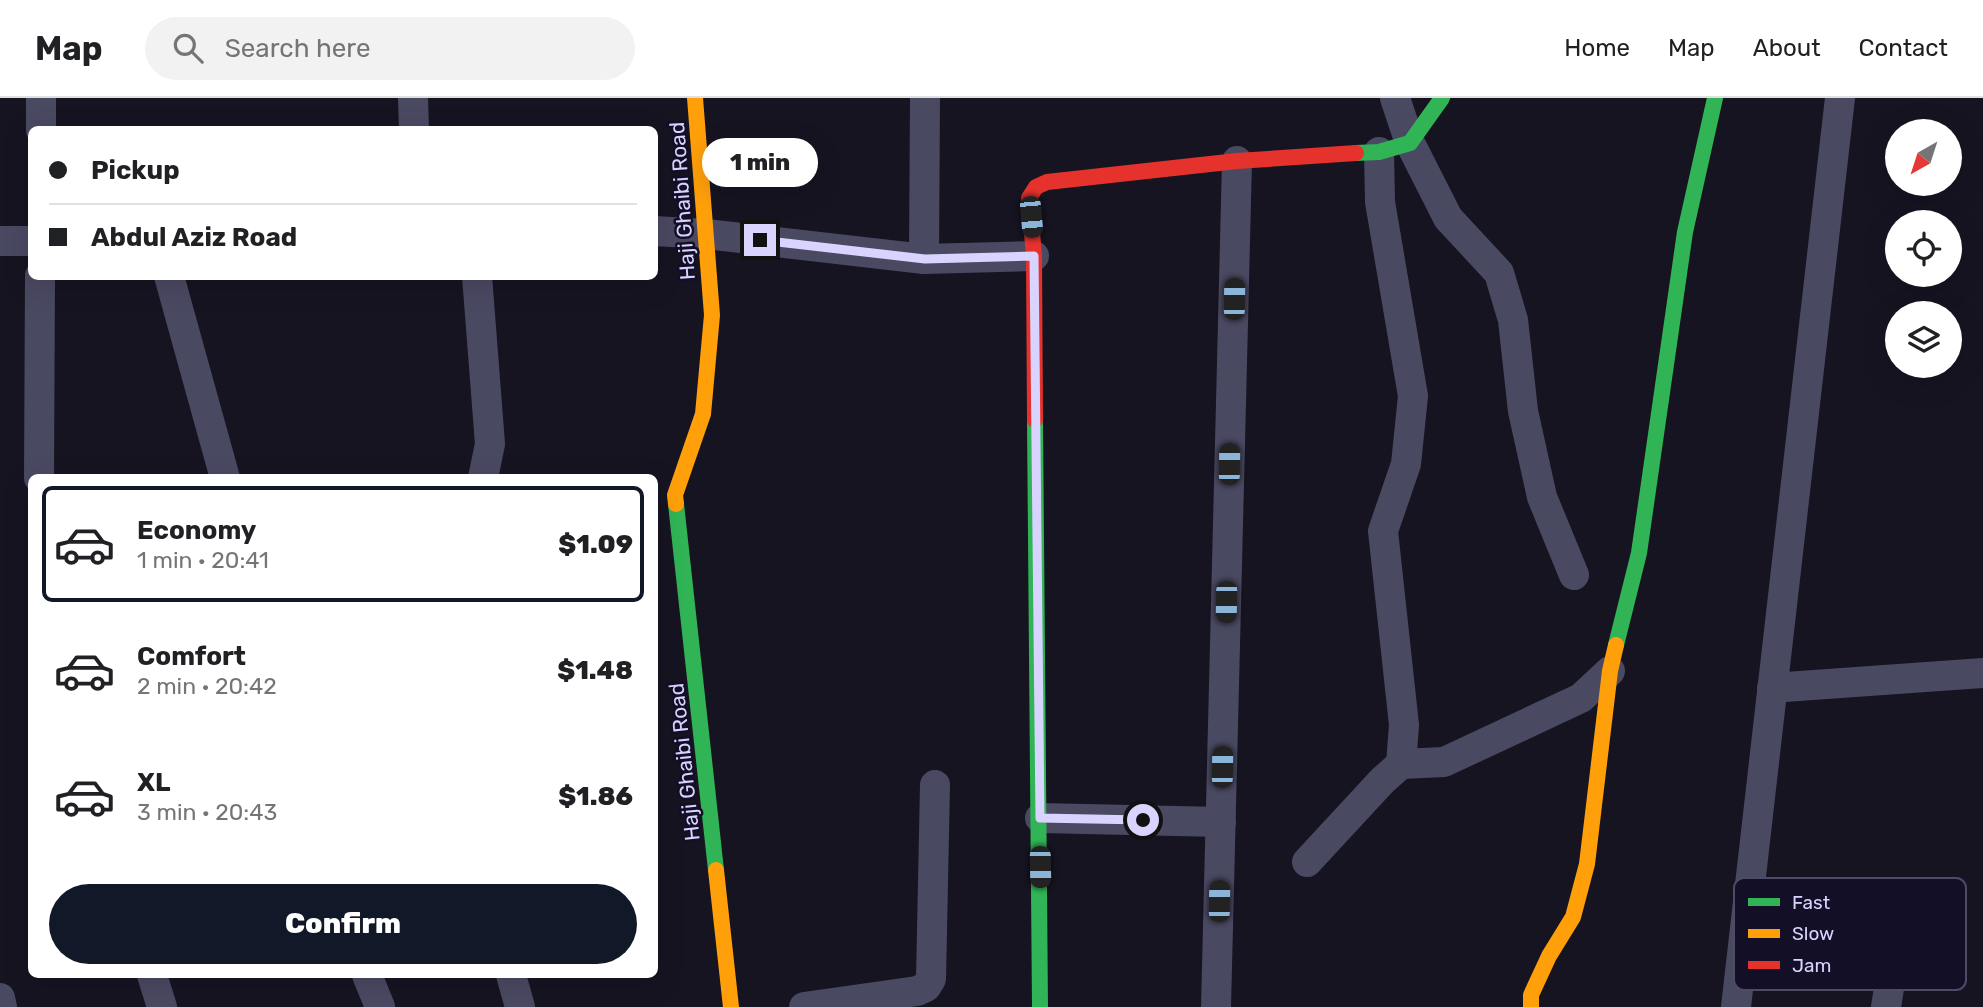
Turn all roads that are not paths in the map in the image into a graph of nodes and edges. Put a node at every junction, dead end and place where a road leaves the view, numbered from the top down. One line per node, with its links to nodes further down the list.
1 (41, 98): 9 (street)
2 (413, 98): 10 (street)
3 (695, 98): 15 (street, Haji Ghaibi Road)
4 (925, 98): 19 (street)
5 (1395, 98): 11 (street)
6 (1442, 98): 11 (street)
7 (1715, 98): 27 (street)
8 (1840, 98): 29 (street)
9 (41, 126)
10 (414, 126)
11 (1410, 143): 12 (street); 26 (street)
12 (1379, 152): 13 (street); 30 (street)
13 (1237, 161): 18 (street); 33 (street)
14 (658, 231): 15 (street)
15 (706, 234): 19 (street); 44 (street, Haji Ghaibi Road)
16 (0, 241): 17 (street)
17 (28, 241)
18 (1034, 256): 19 (street); 32 (street)
19 (925, 259)
20 (40, 280): 23 (street)
21 (170, 280): 24 (street)
22 (477, 280): 25 (street)
23 (39, 474)
24 (224, 474)
25 (484, 474)
26 (1574, 575)
27 (1610, 671): 30 (street); 48 (street)
28 (1983, 673): 29 (street)
29 (1772, 688): 35 (street)
30 (1401, 764): 34 (street)
31 (935, 785): 45 (street)
32 (1040, 818): 33 (street); 46 (street)
33 (1221, 822): 47 (street)
34 (1307, 862)
35 (1751, 878)
36 (153, 978): 41 (street)
37 (369, 978): 42 (street)
38 (512, 978): 43 (street)
39 (0, 998): 40 (street)
40 (2, 1007)
41 (162, 1007)
42 (380, 1007)
43 (520, 1007)
44 (731, 1007)
45 (804, 1007)
46 (1040, 1007)
47 (1216, 1007)
48 (1531, 1007)

